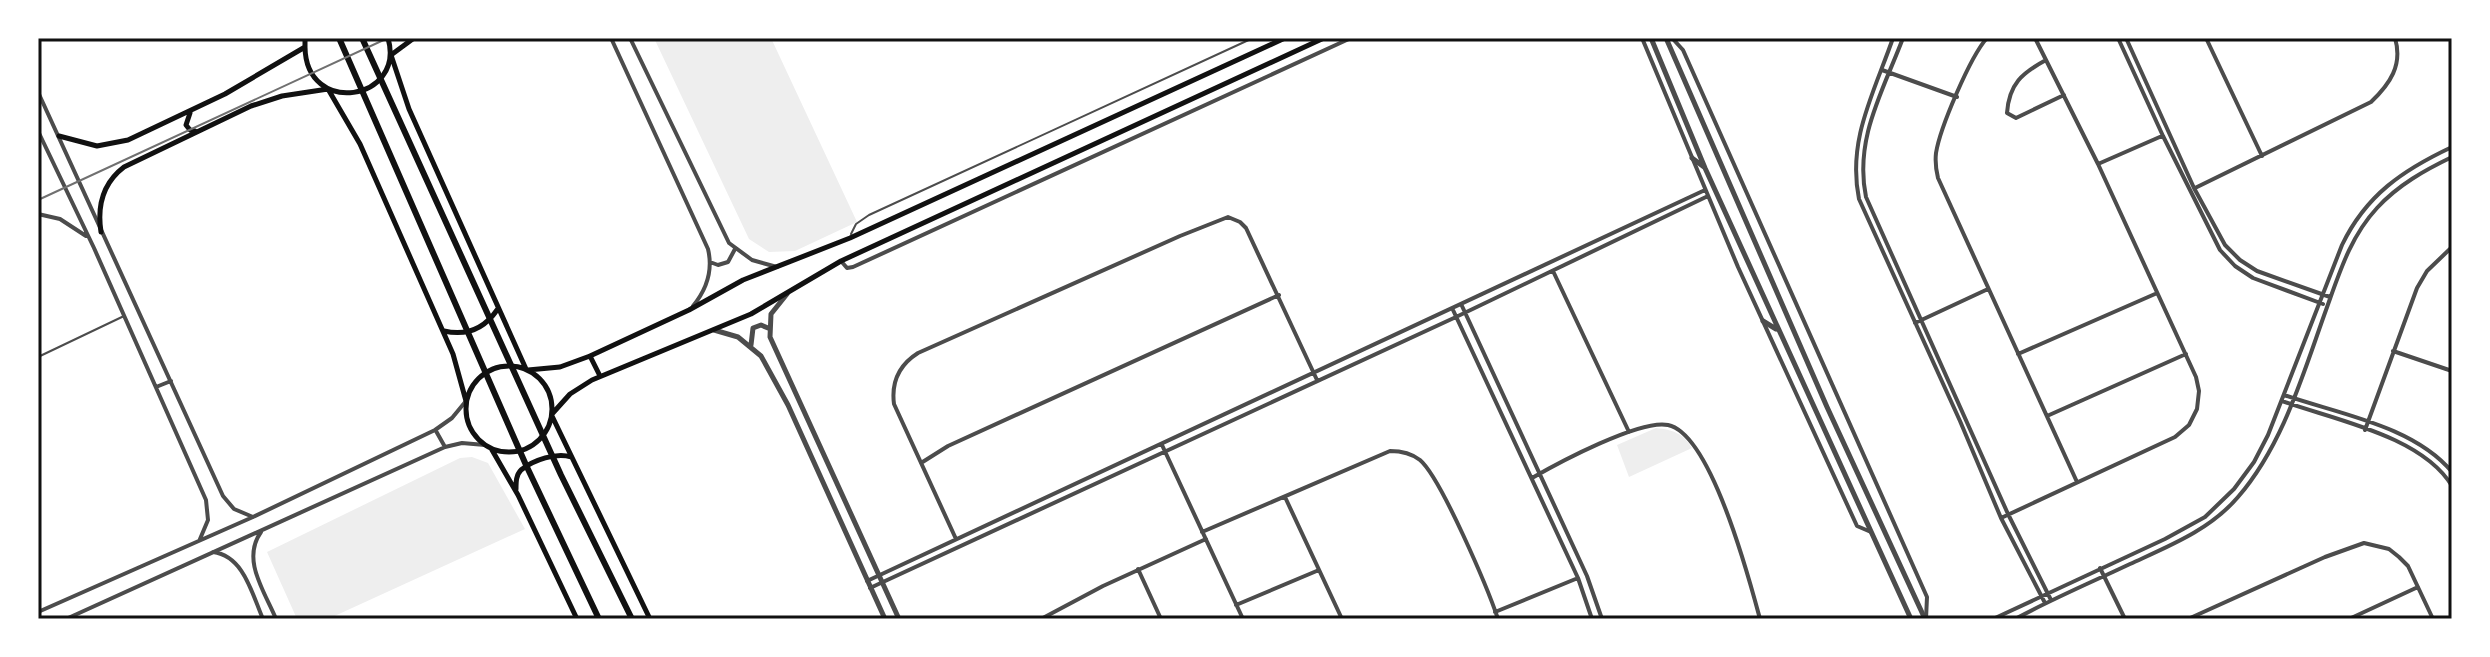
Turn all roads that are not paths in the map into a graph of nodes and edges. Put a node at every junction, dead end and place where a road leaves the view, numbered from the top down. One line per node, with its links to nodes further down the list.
1 (306, 38): 24 (main road)
2 (339, 38): 166 (highway)
3 (362, 38): 167 (highway)
4 (388, 38): 27 (main road)
5 (414, 38): 27 (main road)
6 (611, 38): 64 (street)
7 (630, 38): 62 (street)
8 (1253, 38): 59 (lane)
9 (1285, 38): 33 (main road)
10 (1324, 38): 37 (main road)
11 (1351, 38): 63 (street)
12 (1642, 38): 48 (street)
13 (1651, 38): 50 (street)
14 (1666, 38): 108 (street)
15 (1672, 38): 180 (street)
16 (1893, 38): 25 (street)
17 (1903, 38): 26 (street)
18 (1987, 38): 35 (street)
19 (2035, 38): 28 (street)
20 (2118, 38): 44 (street)
21 (2126, 38): 42 (street)
22 (2206, 38): 46 (street)
23 (2395, 38): 46 (street)
24 (305, 47): 31 (main road); 38 (main road)
25 (1890, 48): 26 (street); 29 (street)
26 (1898, 51): 30 (street)
27 (391, 55): 31 (main road); 77 (main road)
28 (2046, 60): 34 (street); 34 (street)
29 (1882, 70): 30 (street); 55 (street)
30 (1890, 72): 35 (street); 54 (street)
31 (328, 89): 41 (main road); 88 (main road)
32 (38, 92): 43 (street)
33 (1164, 94): 36 (main road); 37 (main road)
34 (2064, 95): 49 (street)
35 (1957, 97): 68 (street)
36 (1135, 107): 39 (main road); 59 (main road)
37 (1170, 109): 39 (main road)
38 (190, 112): 41 (main road); 43 (main road)
39 (1142, 122): 63 (main road)
40 (38, 131): 60 (street)
41 (195, 131): 57 (main road)
42 (2169, 133): 44 (street); 51 (street)
43 (59, 136): 57 (street)
44 (2163, 136): 49 (street); 51 (street)
45 (2452, 147): 72 (street)
46 (2262, 156): 51 (street)
47 (2452, 157): 73 (street)
48 (1692, 158): 50 (street); 52 (street)
49 (2098, 164): 70 (street)
50 (1705, 168): 89 (street)
51 (2192, 189): 72 (street); 74 (street)
52 (1705, 190): 53 (street); 58 (street)
53 (1708, 196): 58 (street); 84 (street)
54 (1866, 197): 55 (street); 83 (street)
55 (1859, 199): 85 (street)
56 (38, 214): 60 (street)
57 (101, 232): 101 (street)
58 (1622, 234): 65 (street); 67 (street)
59 (850, 238): 66 (main road)
60 (89, 240): 81 (street)
61 (2452, 247): 91 (street)
62 (735, 249): 64 (street); 66 (street)
63 (841, 261): 69 (main road)
64 (710, 262): 78 (street)
65 (1549, 264): 67 (street); 76 (street)
66 (780, 267): 78 (main road)
67 (1552, 271): 80 (street); 118 (street)
68 (1988, 289): 83 (street); 92 (street)
69 (792, 290): 86 (main road); 87 (street)
70 (2156, 294): 92 (street); 93 (street)
71 (1279, 295): 98 (street); 126 (street); 126 (street)
72 (2324, 295): 73 (street); 74 (street)
73 (2330, 297): 75 (street)
74 (2321, 303): 75 (street); 103 (street)
75 (2327, 305): 104 (street)
76 (1462, 306): 79 (street); 80 (street)
77 (497, 309): 88 (main road); 96 (main road)
78 (689, 310): 94 (main road)
79 (1453, 310): 82 (street); 98 (street)
80 (1465, 312): 82 (street); 113 (street)
81 (124, 316): 95 (lane); 102 (street)
82 (1456, 317): 100 (street); 117 (street)
83 (1922, 320): 85 (street); 134 (street)
84 (1763, 321): 89 (street); 139 (street)
85 (1915, 323): 136 (street)
86 (709, 329): 90 (street); 99 (main road)
87 (769, 329): 90 (street); 147 (street)
88 (443, 331): 105 (main road)
89 (1778, 331): 109 (street)
90 (751, 345): 150 (street)
91 (2393, 351): 97 (street); 112 (street)
92 (2018, 354): 111 (street)
93 (2186, 354): 111 (street); 130 (street)
94 (590, 356): 96 (main road); 99 (main road)
95 (38, 357)
96 (527, 370): 105 (main road); 110 (main road)
97 (2452, 371)
98 (1314, 373): 100 (street); 121 (street)
99 (600, 376): 110 (main road)
100 (1317, 380): 124 (street)
101 (171, 381): 102 (street); 135 (street)
102 (156, 387): 140 (street)
103 (2284, 395): 104 (street); 106 (street)
104 (2293, 398): 107 (street); 112 (street)
105 (466, 401): 114 (street); 120 (main road)
106 (2282, 401): 107 (street); 144 (street)
107 (2291, 404): 116 (street); 148 (street)
108 (1827, 407): 109 (street); 115 (street)
109 (1814, 410): 119 (street)
110 (552, 415): 123 (main road); 125 (main road)
111 (2047, 416): 130 (street)
112 (2367, 423): 116 (street); 127 (street)
113 (1518, 427): 117 (street); 128 (street)
114 (435, 430): 122 (street); 135 (street)
115 (1838, 430): 119 (street); 180 (street)
116 (2365, 430): 131 (street)
117 (1510, 431): 129 (street)
118 (1629, 432): 128 (street); 178 (street)
119 (1825, 436): 139 (street)
120 (485, 445): 122 (street); 123 (main road)
121 (1162, 445): 124 (street); 142 (street)
122 (445, 447): 137 (street)
123 (492, 449): 132 (main road)
124 (1165, 451): 138 (street); 151 (street)
125 (572, 458): 132 (main road); 168 (main road)
126 (921, 463): 142 (street)
127 (2452, 472)
128 (1539, 474): 129 (street); 177 (street)
129 (1532, 478): 149 (street)
130 (2077, 482): 134 (street)
131 (2452, 486)
132 (516, 492): 165 (main road)
133 (1285, 497): 138 (street); 146 (street); 160 (street)
134 (2008, 514): 136 (street); 154 (street)
135 (253, 517): 140 (street)
136 (2001, 518): 155 (street)
137 (265, 528): 143 (street); 164 (street)
138 (1202, 532): 141 (street)
139 (1871, 532): 179 (street)
140 (200, 539): 159 (street)
141 (1206, 539): 145 (street); 158 (street)
142 (956, 540): 147 (street)
143 (211, 552): 162 (street); 163 (street)
144 (2100, 568): 148 (street); 154 (street)
145 (1138, 569): 171 (street); 172 (street)
146 (1319, 570): 158 (street); 174 (street)
147 (879, 575): 150 (street); 151 (street)
148 (2104, 576): 156 (street); 183 (street)
149 (1578, 578): 160 (street); 176 (street)
150 (867, 581): 153 (street)
151 (882, 583): 153 (street); 170 (street)
152 (2418, 587): 161 (street); 186 (street); 187 (street)
153 (870, 588): 169 (street)
154 (2047, 592): 155 (street); 156 (street)
155 (2041, 595): 157 (street); 181 (street)
156 (2051, 600): 157 (street)
157 (2045, 603): 182 (street)
158 (1236, 605): 173 (street)
159 (38, 612)
160 (1495, 612): 175 (street)
161 (2205, 612): 184 (street); 185 (street)
162 (66, 619)
163 (263, 619)
164 (276, 619)
165 (577, 619)
166 (599, 619)
167 (632, 619)
168 (650, 619)
169 (885, 619)
170 (899, 619)
171 (1041, 619)
172 (1161, 619)
173 (1243, 619)
174 (1342, 619)
175 (1498, 619)
176 (1592, 619)
177 (1602, 619)
178 (1760, 619)
179 (1911, 619)
180 (1925, 619)
181 (1993, 619)
182 (2015, 619)
183 (2125, 619)
184 (2188, 619)
185 (2208, 619)
186 (2349, 619)
187 (2433, 619)

